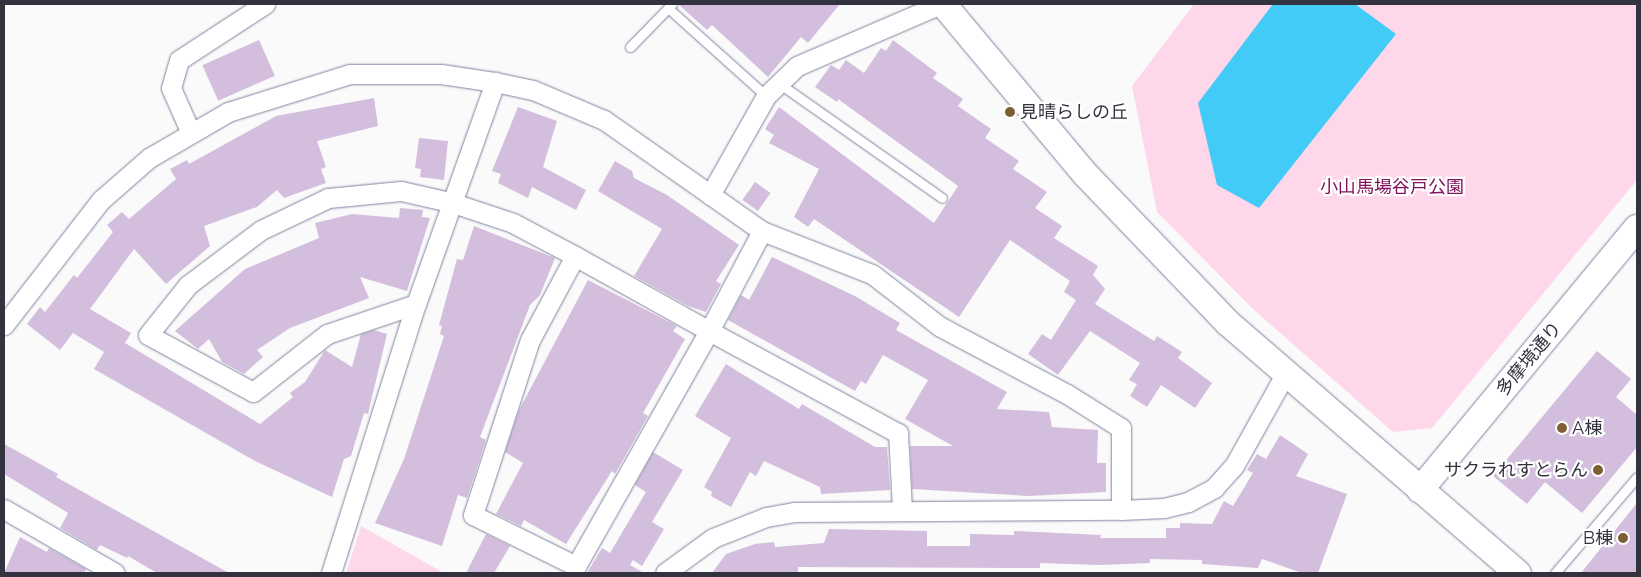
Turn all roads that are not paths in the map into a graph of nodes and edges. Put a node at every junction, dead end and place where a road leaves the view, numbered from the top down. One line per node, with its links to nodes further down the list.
1 (265, 4): 7 (street)
2 (942, 4): 6 (street); 17 (street)
3 (670, 6): 4 (lane); 6 (lane)
4 (630, 47)
5 (495, 82): 7 (street); 8 (street); 10 (street)
6 (773, 90): 8 (street); 9 (lane)
7 (190, 131): 15 (street)
8 (710, 195): 12 (street)
9 (942, 198)
10 (450, 202): 13 (street); 14 (street); 14 (street)
11 (1637, 228): 19 (street, 多摩境通り)
12 (762, 231): 16 (street); 22 (street)
13 (575, 256): 16 (street); 16 (street)
14 (416, 304): 24 (street)
15 (4, 325)
16 (709, 330): 21 (street)
17 (1284, 376): 19 (street); 22 (street)
18 (1637, 476): 27 (lane)
19 (1420, 490): 26 (street)
20 (4, 509): 23 (street)
21 (902, 509): 22 (street); 25 (street)
22 (1121, 510)
23 (113, 573)
24 (331, 573)
25 (665, 573)
26 (1518, 573)
27 (1555, 573)

